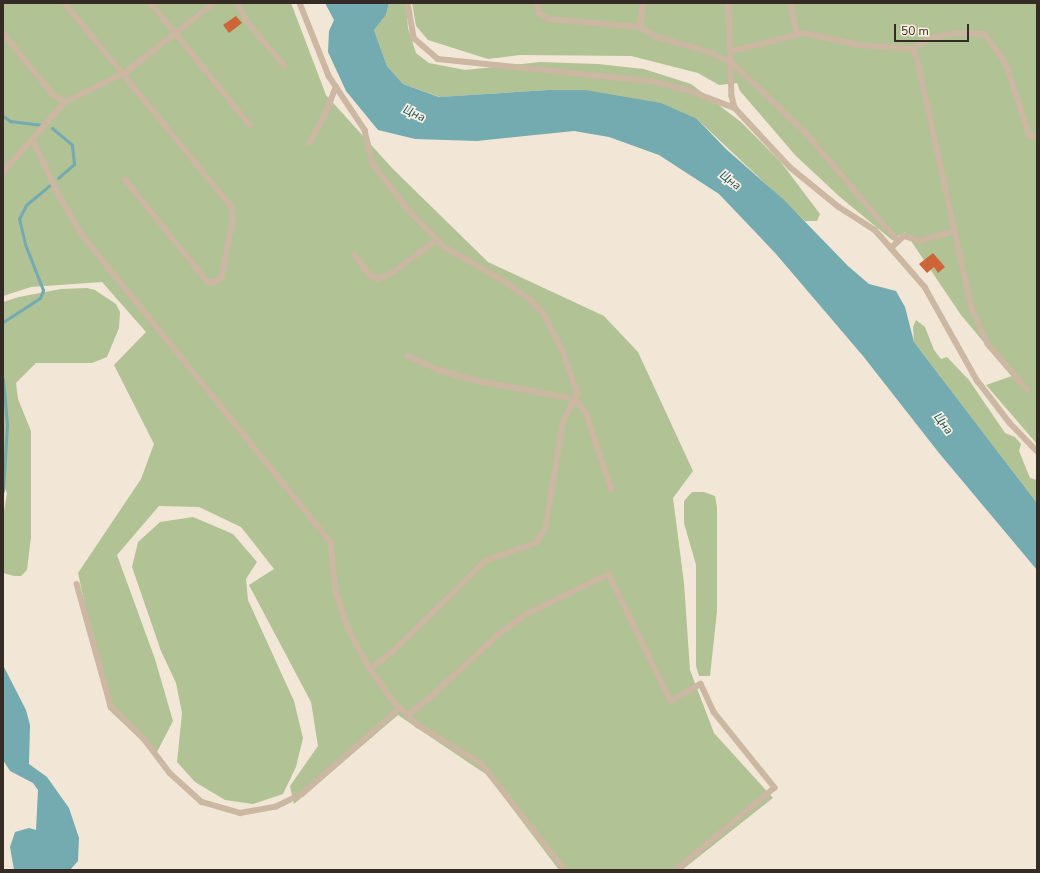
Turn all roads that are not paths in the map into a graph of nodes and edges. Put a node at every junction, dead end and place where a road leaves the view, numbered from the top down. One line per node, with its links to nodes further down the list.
1 (65, 3): 19 (lane)
2 (151, 3): 13 (lane)
3 (214, 3): 13 (lane)
4 (237, 3): 18 (lane)
5 (300, 3): 20 (lane)
6 (408, 3): 22 (lane)
7 (538, 3): 11 (lane)
8 (643, 3): 11 (lane)
9 (729, 3): 16 (lane)
10 (791, 3): 14 (lane)
11 (640, 27): 17 (lane)
12 (3, 33): 21 (lane)
13 (176, 33): 19 (lane); 23 (lane)
14 (797, 35): 15 (lane); 16 (lane)
15 (913, 49): 24 (lane); 29 (lane)
16 (732, 51): 17 (lane)
17 (733, 63): 22 (lane); 31 (lane)
18 (285, 66)
19 (123, 74): 21 (lane); 28 (lane)
20 (336, 87): 26 (lane); 30 (lane)
21 (65, 102): 25 (lane)
22 (736, 108): 32 (lane)
23 (250, 125)
24 (1037, 136)
25 (33, 140): 27 (lane); 40 (lane)
26 (309, 143)
27 (3, 172)
28 (125, 180)
29 (955, 231): 31 (lane); 35 (lane)
30 (437, 240): 33 (lane); 36 (lane)
31 (898, 241): 32 (lane)
32 (891, 248): 37 (lane)
33 (355, 255)
34 (408, 356): 36 (lane)
35 (1027, 389)
36 (575, 399): 38 (lane); 40 (lane)
37 (1037, 451)
38 (612, 490)
39 (77, 584): 41 (lane)
40 (370, 669): 41 (lane)
41 (400, 708): 42 (lane)
42 (408, 715): 43 (lane); 44 (lane)
43 (565, 870)
44 (677, 870)

